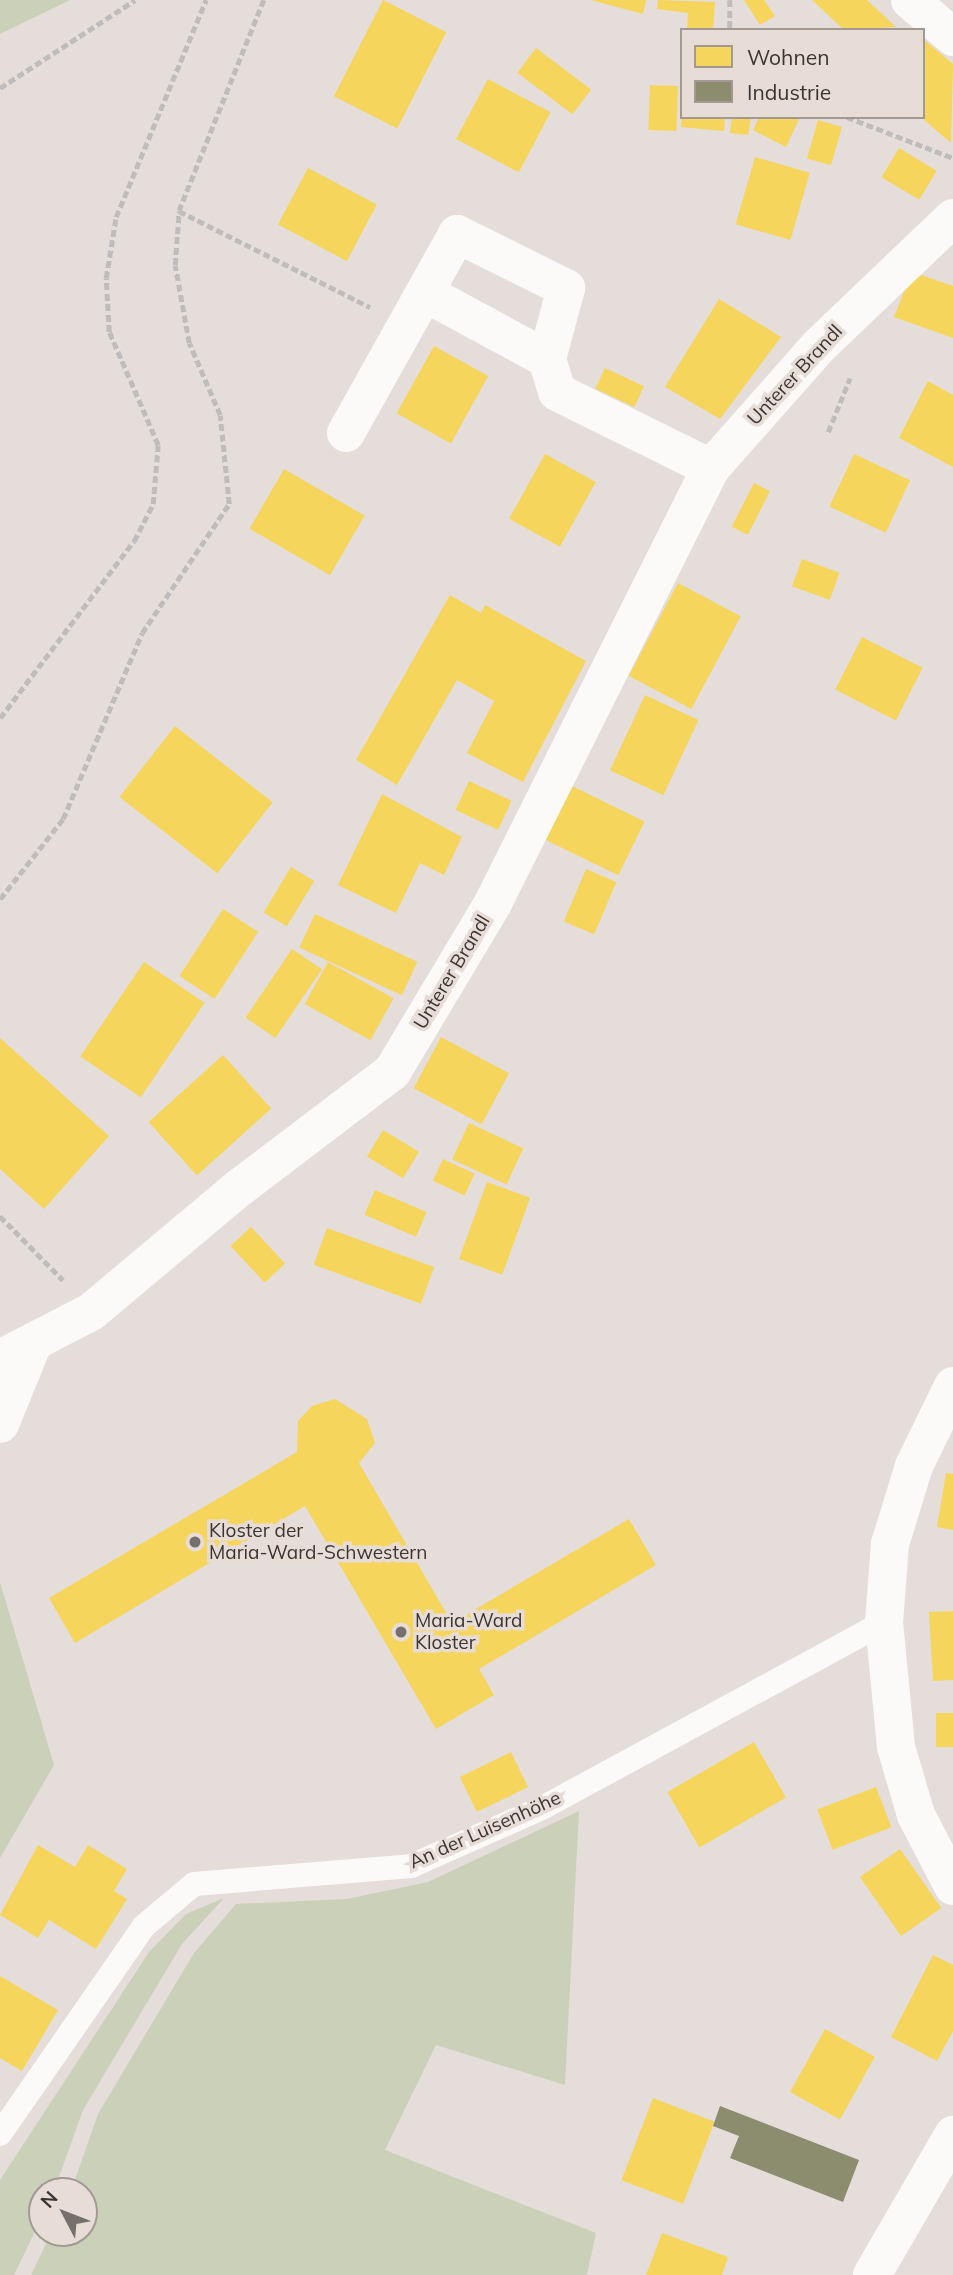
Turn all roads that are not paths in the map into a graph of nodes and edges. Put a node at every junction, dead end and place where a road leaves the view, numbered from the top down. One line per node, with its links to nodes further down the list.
1 (910, 0): 2 (street)
2 (953, 37)
3 (953, 218): 7 (street, Unterer Brandl)
4 (427, 294): 5 (street); 5 (street); 6 (street)
5 (547, 359): 7 (street)
6 (346, 433)
7 (711, 468): 8 (street, Unterer Brandl)
8 (16, 1351): 10 (street, Unterer Brandl)
9 (953, 1386): 11 (street)
10 (0, 1424)
11 (884, 1622): 12 (street); 13 (lane, An der Luisenhöhe)
12 (953, 1886)
13 (0, 2134)
14 (953, 2135): 15 (street)
15 (872, 2275)

